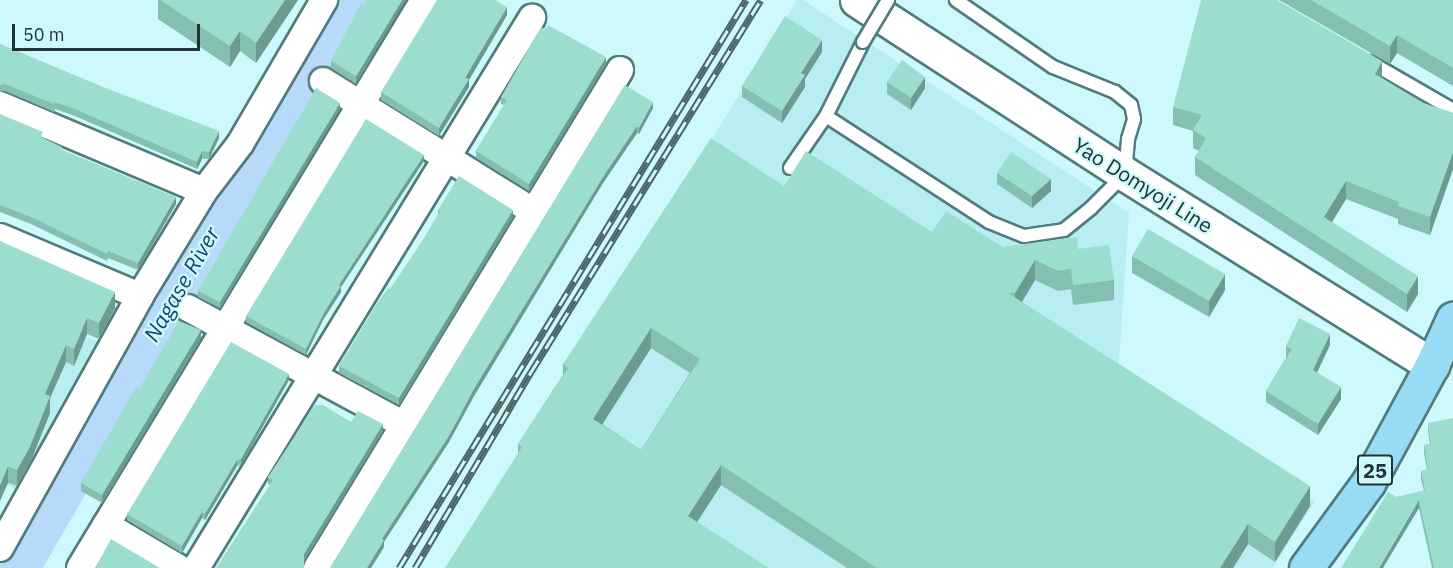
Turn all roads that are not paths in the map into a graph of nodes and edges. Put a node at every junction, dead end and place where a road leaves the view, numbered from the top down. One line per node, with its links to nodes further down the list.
1 (324, 0): 17 (street)
2 (424, 0): 10 (street)
3 (857, 0): 16 (main road, Yao Domyoji Line)
4 (888, 0): 13 (lane, bridge)
5 (956, 0): 16 (lane)
6 (532, 18): 14 (street)
7 (1363, 58): 12 (lane)
8 (620, 70): 18 (street)
9 (323, 81): 10 (street)
10 (361, 104): 14 (street); 23 (street)
11 (0, 105): 17 (street)
12 (1453, 110)
13 (826, 116): 15 (lane); 16 (lane)
14 (447, 157): 18 (street); 25 (street)
15 (790, 168)
16 (1125, 174): 24 (main road, Yao Domyoji Line)
17 (204, 191): 20 (street)
18 (534, 212): 26 (street)
19 (0, 237): 20 (street)
20 (140, 296): 28 (street)
21 (188, 308): 23 (street)
22 (1453, 319): 24 (highway, 25)
23 (224, 330): 25 (street); 27 (street)
24 (1432, 365): 33 (highway, 25)
25 (314, 376): 26 (street); 31 (street)
26 (404, 424): 32 (street)
27 (106, 525): 29 (street); 30 (street)
28 (0, 548)
29 (80, 568)
30 (179, 568)
31 (196, 568)
32 (317, 568)
33 (1306, 568)

